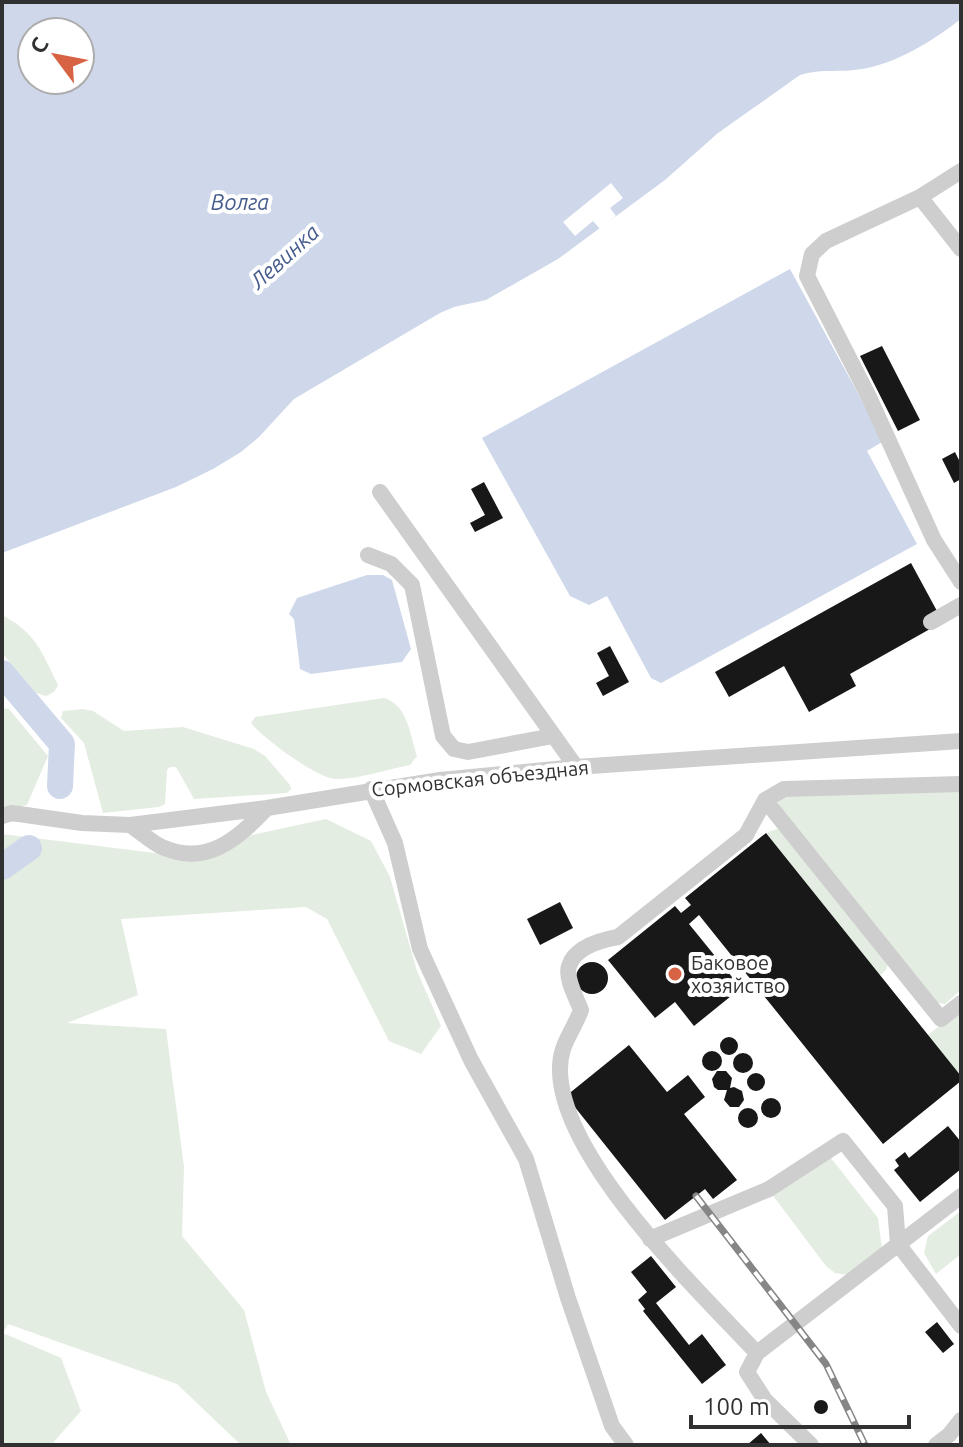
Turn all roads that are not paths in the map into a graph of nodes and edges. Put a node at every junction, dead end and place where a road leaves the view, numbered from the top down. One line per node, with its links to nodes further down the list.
1 (961, 171): 2 (street)
2 (920, 197): 3 (street); 6 (street)
3 (961, 249)
4 (380, 492): 9 (street)
5 (368, 555): 9 (street)
6 (961, 582)
7 (961, 605): 8 (street)
8 (931, 622)
9 (553, 736): 11 (street)
10 (961, 741): 11 (street, Сормовская объездная)
11 (576, 767): 13 (street, Сормовская объездная)
12 (961, 784): 14 (street)
13 (371, 789): 15 (street, Сормовская объездная); 25 (street)
14 (765, 800): 18 (street); 20 (street)
15 (267, 808): 17 (street, Сормовская объездная); 17 (street)
16 (2, 816): 17 (street, Сормовская объездная)
17 (130, 825)
18 (961, 1003)
19 (961, 1196): 21 (street)
20 (650, 1239): 21 (street); 23 (street)
21 (898, 1244): 22 (street); 23 (street)
22 (961, 1326)
23 (757, 1353): 26 (street)
24 (961, 1420): 27 (street)
25 (626, 1445)
26 (811, 1445)
27 (936, 1445)

